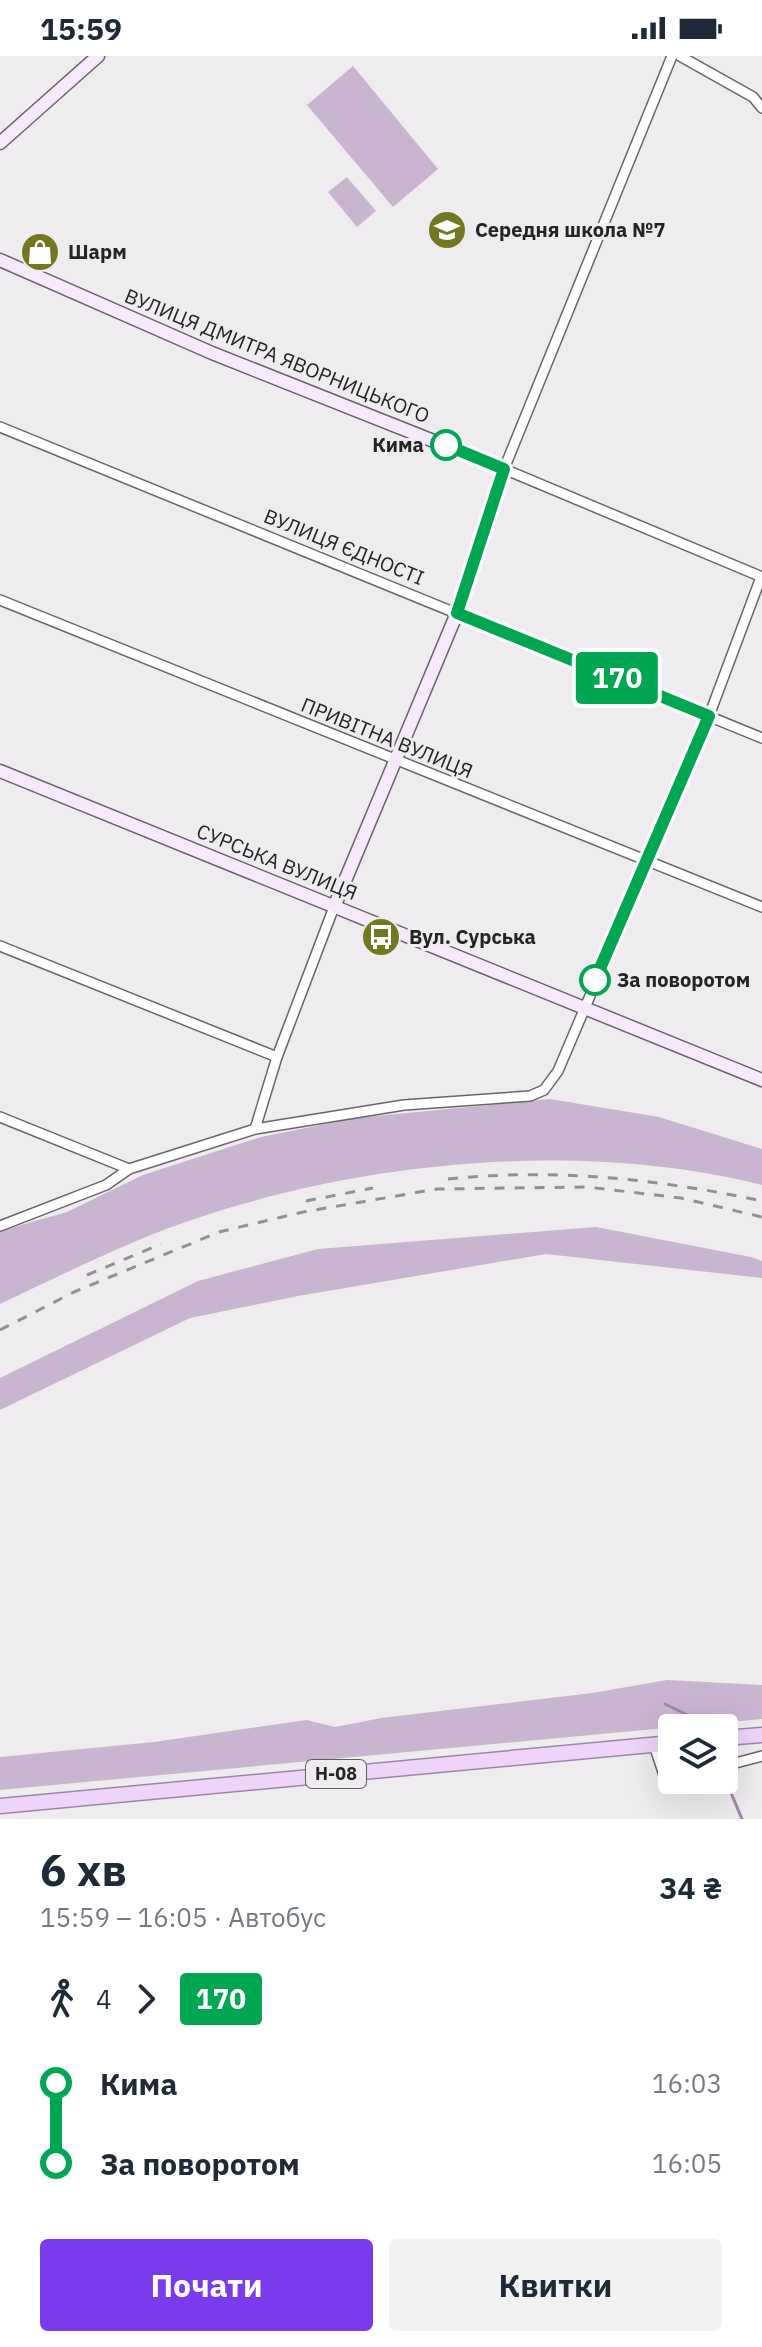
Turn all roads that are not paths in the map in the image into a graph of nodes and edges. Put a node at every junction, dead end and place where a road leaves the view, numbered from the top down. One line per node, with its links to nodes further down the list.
1 (98, 56): 5 (street)
2 (672, 56): 8 (street)
3 (680, 56): 4 (street)
4 (762, 108)
5 (0, 143)
6 (0, 260): 8 (street, ВУЛИЦЯ ДМИТРА ЯВОРНИЦЬКОГО)
7 (0, 427): 11 (street, ВУЛИЦЯ ЄДНОСТІ)
8 (504, 469): 9 (street, ВУЛИЦЯ ДМИТРА ЯВОРНИЦЬКОГО); 11 (street)
9 (762, 577): 12 (street)
10 (0, 600): 14 (street, ПРИВІТНА ВУЛИЦЯ)
11 (457, 613): 12 (street, ВУЛИЦЯ ЄДНОСТІ); 14 (street)
12 (709, 716): 13 (street, ВУЛИЦЯ ЄДНОСТІ); 16 (street)
13 (762, 738)
14 (393, 760): 16 (street, ПРИВІТНА ВУЛИЦЯ); 17 (street)
15 (0, 771): 17 (street, СУРСЬКА ВУЛИЦЯ)
16 (647, 859): 18 (street, ПРИВІТНА ВУЛИЦЯ); 20 (street)
17 (334, 907): 20 (street, СУРСЬКА ВУЛИЦЯ); 21 (street)
18 (762, 907)
19 (0, 946): 21 (street)
20 (583, 1007): 22 (street, СУРСЬКА ВУЛИЦЯ); 24 (street)
21 (277, 1057): 24 (street)
22 (762, 1080)
23 (0, 1117): 25 (street)
24 (255, 1129): 25 (street)
25 (129, 1169): 26 (street)
26 (0, 1226)
27 (762, 1735): 28 (main road)
28 (738, 1737)
29 (654, 1745): 30 (main road, Н-08); 32 (street); 34 (main road, Н-08)
30 (658, 1745)
31 (762, 1756): 33 (street)
32 (658, 1757)
33 (738, 1762)
34 (0, 1806)

